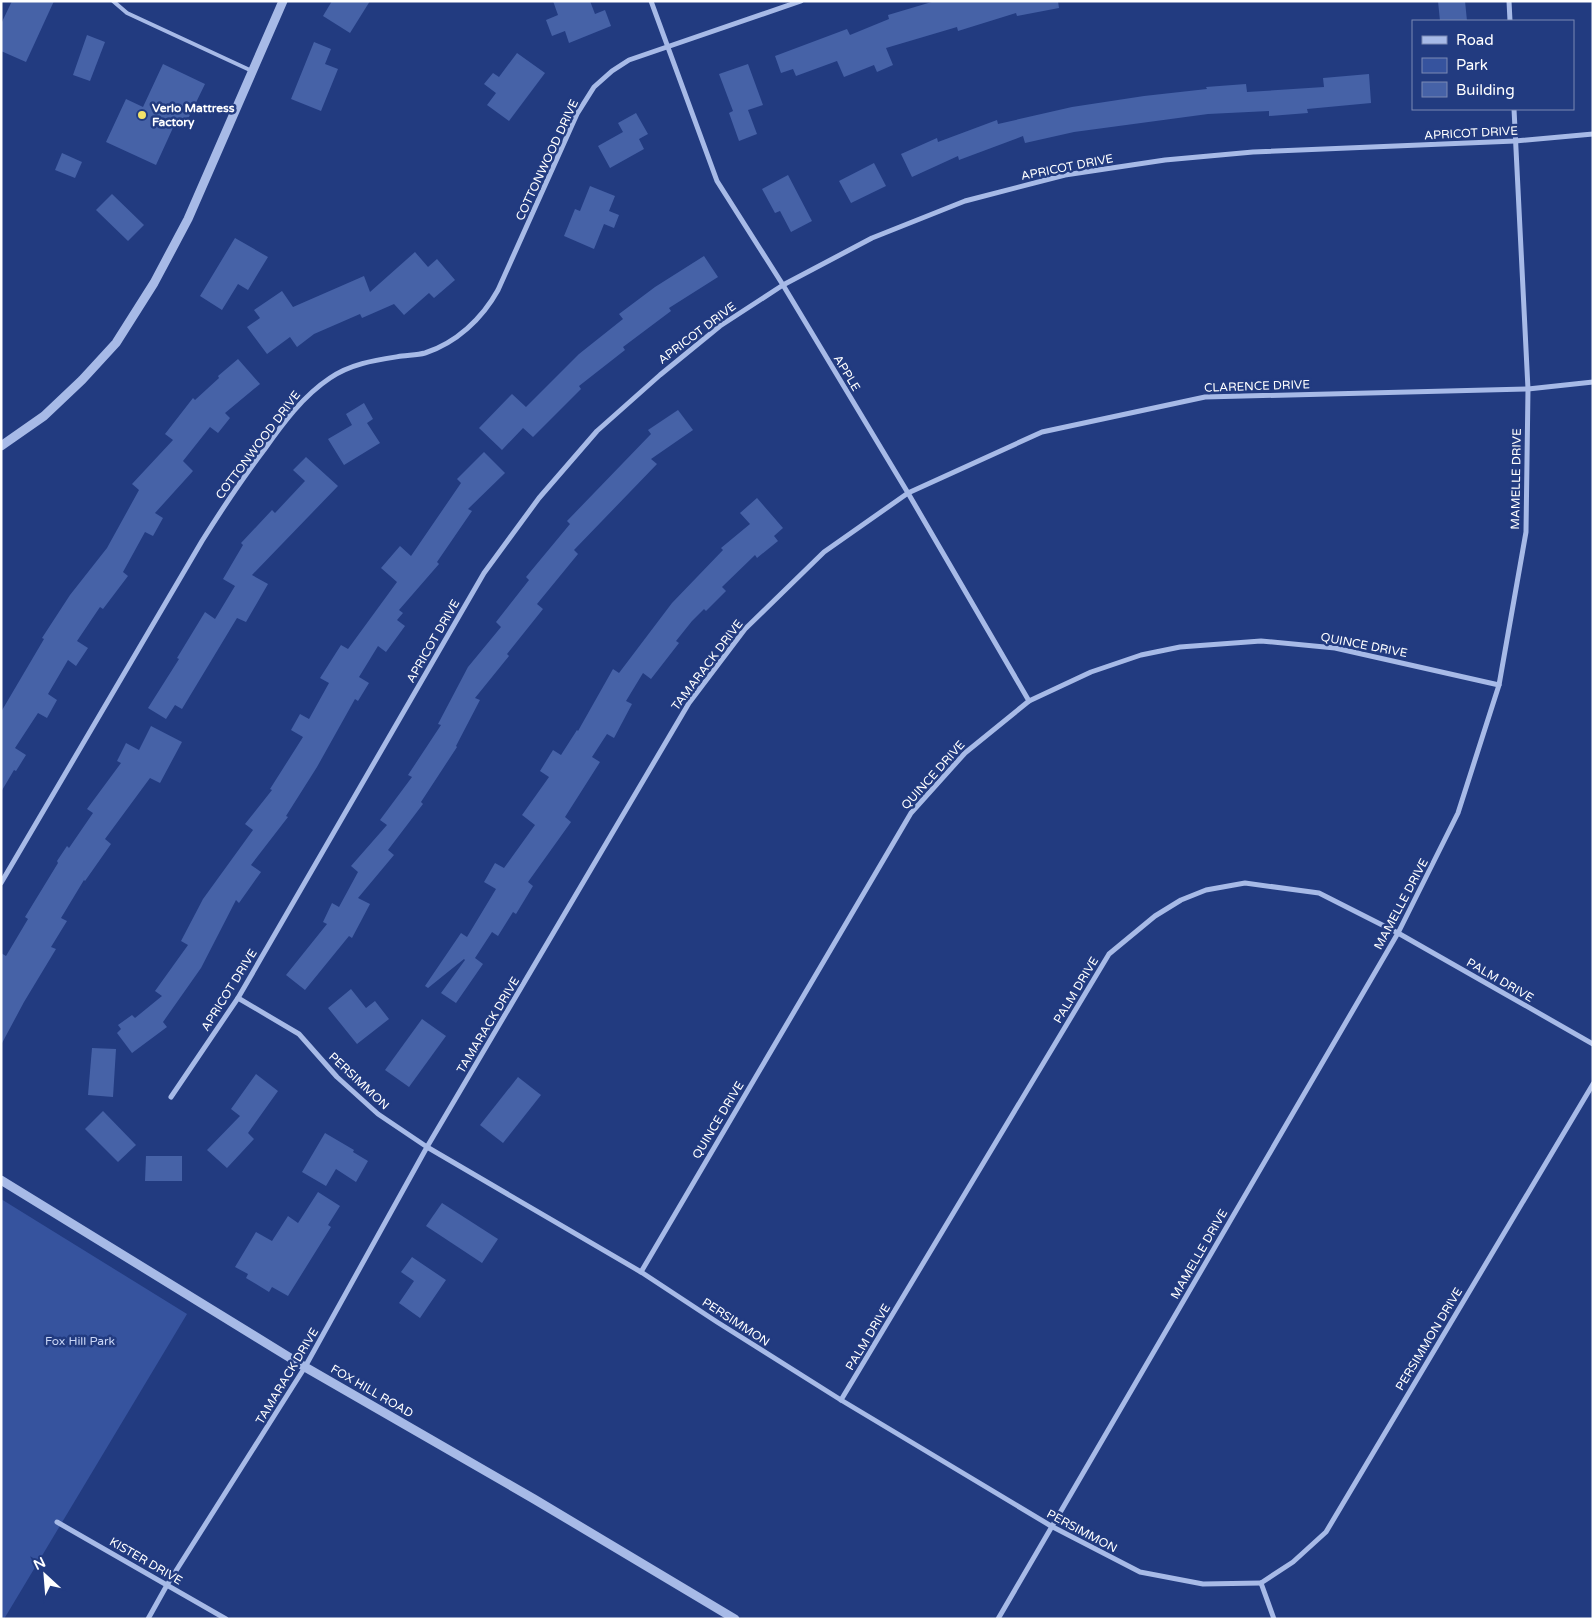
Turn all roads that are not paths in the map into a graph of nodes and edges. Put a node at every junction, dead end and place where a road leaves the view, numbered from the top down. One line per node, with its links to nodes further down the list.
1 (113, 1): 8 (lane)
2 (283, 1): 8 (street)
3 (651, 1): 7 (street, APPLE)
4 (801, 1): 7 (street, COTTONWOOD DRIVE)
5 (1509, 1): 6 (street)
6 (1510, 20)
7 (668, 47): 12 (street, APPLE); 19 (street, COTTONWOOD DRIVE)
8 (252, 71): 15 (street)
9 (1514, 110): 11 (street, MAMELLE DRIVE)
10 (1593, 134): 11 (street, APRICOT DRIVE)
11 (1515, 141): 12 (street, APRICOT DRIVE); 14 (street, MAMELLE DRIVE)
12 (782, 285): 16 (street, APPLE); 21 (street, APRICOT DRIVE)
13 (1593, 382): 14 (street, CLARENCE DRIVE)
14 (1528, 389): 16 (street, CLARENCE DRIVE); 17 (street, MAMELLE DRIVE)
15 (1, 446)
16 (908, 493): 18 (street, APPLE); 25 (street, TAMARACK DRIVE)
17 (1499, 685): 18 (street, QUINCE DRIVE); 20 (street, MAMELLE DRIVE)
18 (1029, 701): 27 (street, QUINCE DRIVE)
19 (1, 883)
20 (1398, 933): 22 (street, PALM DRIVE); 29 (street, PALM DRIVE); 31 (street, MAMELLE DRIVE)
21 (238, 998): 24 (street, APRICOT DRIVE); 25 (street, PERSIMMON)
22 (1593, 1044)
23 (1593, 1084): 32 (street, PERSIMMON DRIVE)
24 (171, 1097)
25 (427, 1147): 27 (street, PERSIMMON); 28 (street, TAMARACK DRIVE)
26 (1, 1180): 28 (street, FOX HILL ROAD)
27 (640, 1272): 29 (street, PERSIMMON)
28 (306, 1367): 33 (street, TAMARACK DRIVE); 36 (street, FOX HILL ROAD)
29 (842, 1400): 31 (street, PERSIMMON)
30 (56, 1522): 33 (street, KISTER DRIVE)
31 (1051, 1526): 32 (street, PERSIMMON); 37 (street, MAMELLE DRIVE)
32 (1260, 1583): 38 (street)
33 (167, 1584): 34 (street, TAMARACK DRIVE); 35 (street, KISTER DRIVE)
34 (148, 1619)
35 (226, 1619)
36 (735, 1619)
37 (998, 1619)
38 (1274, 1619)

